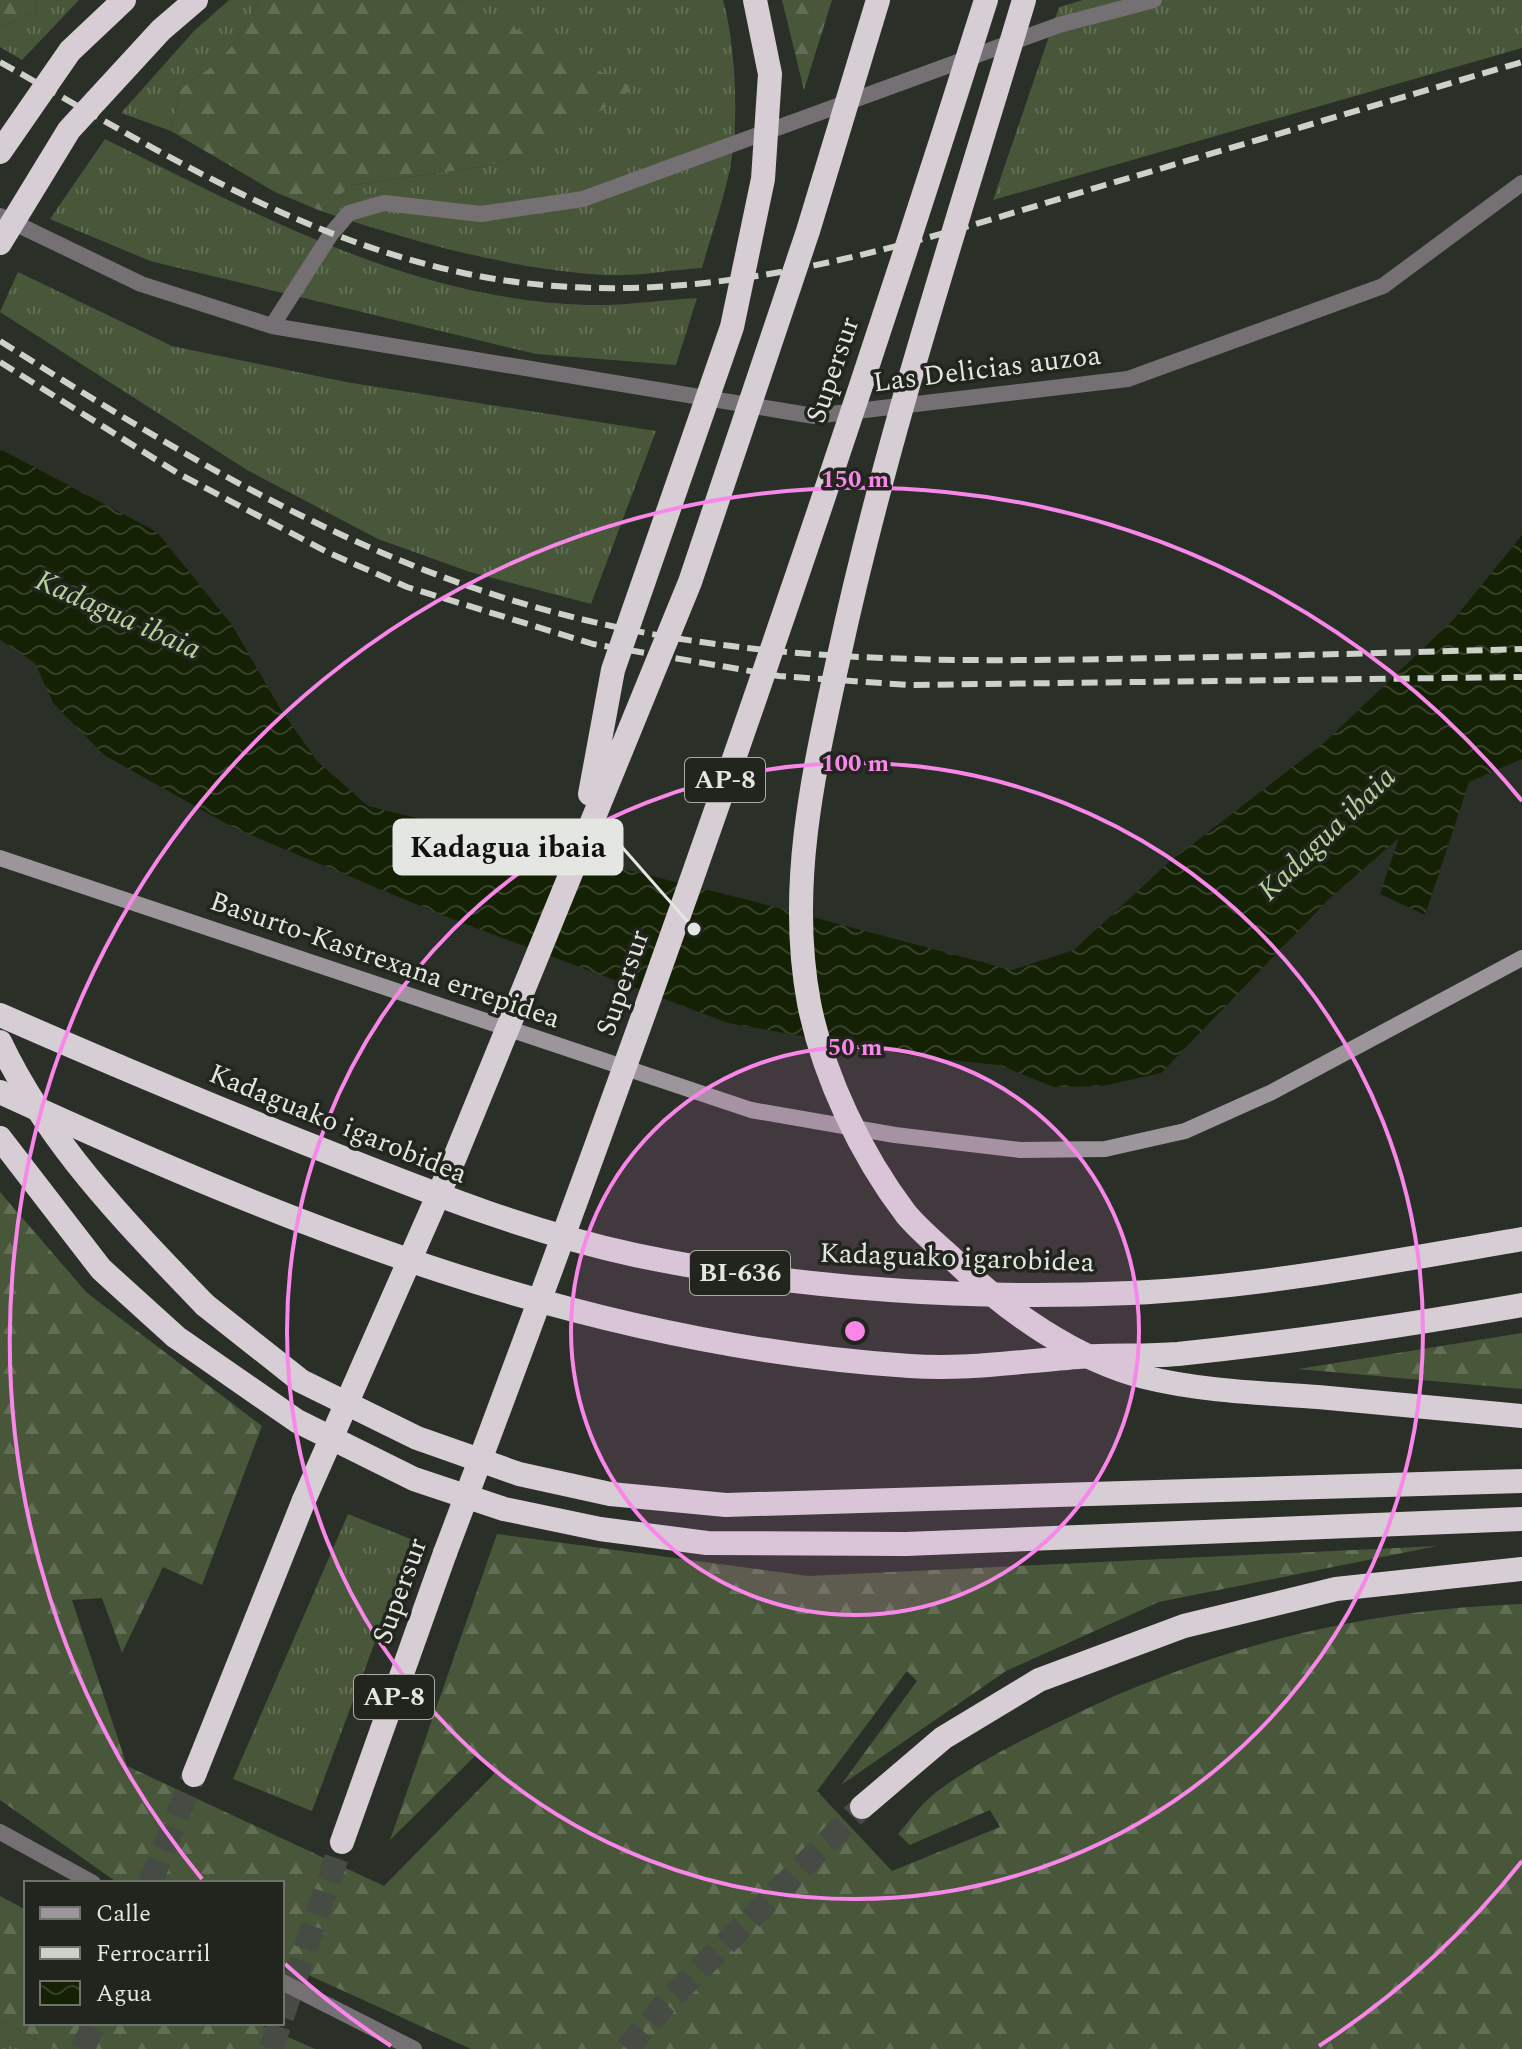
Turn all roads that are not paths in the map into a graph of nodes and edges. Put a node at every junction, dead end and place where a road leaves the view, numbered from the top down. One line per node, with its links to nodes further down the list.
1 (124, 0): 8 (highway, bridge)
2 (196, 0): 11 (highway, bridge)
3 (755, 0): 13 (highway, bridge)
4 (878, 0): 13 (highway, bridge)
5 (986, 0): 29 (highway, Supersur / AP-8, bridge)
6 (1024, 0): 22 (highway, bridge)
7 (1154, 0): 12 (street)
8 (0, 152)
9 (1522, 183): 12 (street, Las Delicias auzoa)
10 (0, 216): 12 (street, Las Delicias auzoa)
11 (0, 243)
12 (272, 326)
13 (583, 837): 26 (highway, bridge)
14 (0, 858): 15 (street, Basurto-Kastrexana errepidea)
15 (1522, 958)
16 (0, 1015): 20 (highway, Kadaguako igarobidea / BI-636)
17 (0, 1042): 23 (highway, bridge)
18 (0, 1092): 21 (highway, BI-636)
19 (0, 1138): 24 (highway)
20 (1522, 1239)
21 (1522, 1305)
22 (1522, 1416)
23 (1522, 1481)
24 (1522, 1519)
25 (1522, 1569): 27 (highway)
26 (194, 1775)
27 (862, 1807)
28 (0, 1832): 30 (street)
29 (342, 1842)
30 (89, 1881)
31 (284, 1983): 32 (street)
32 (414, 2049)

